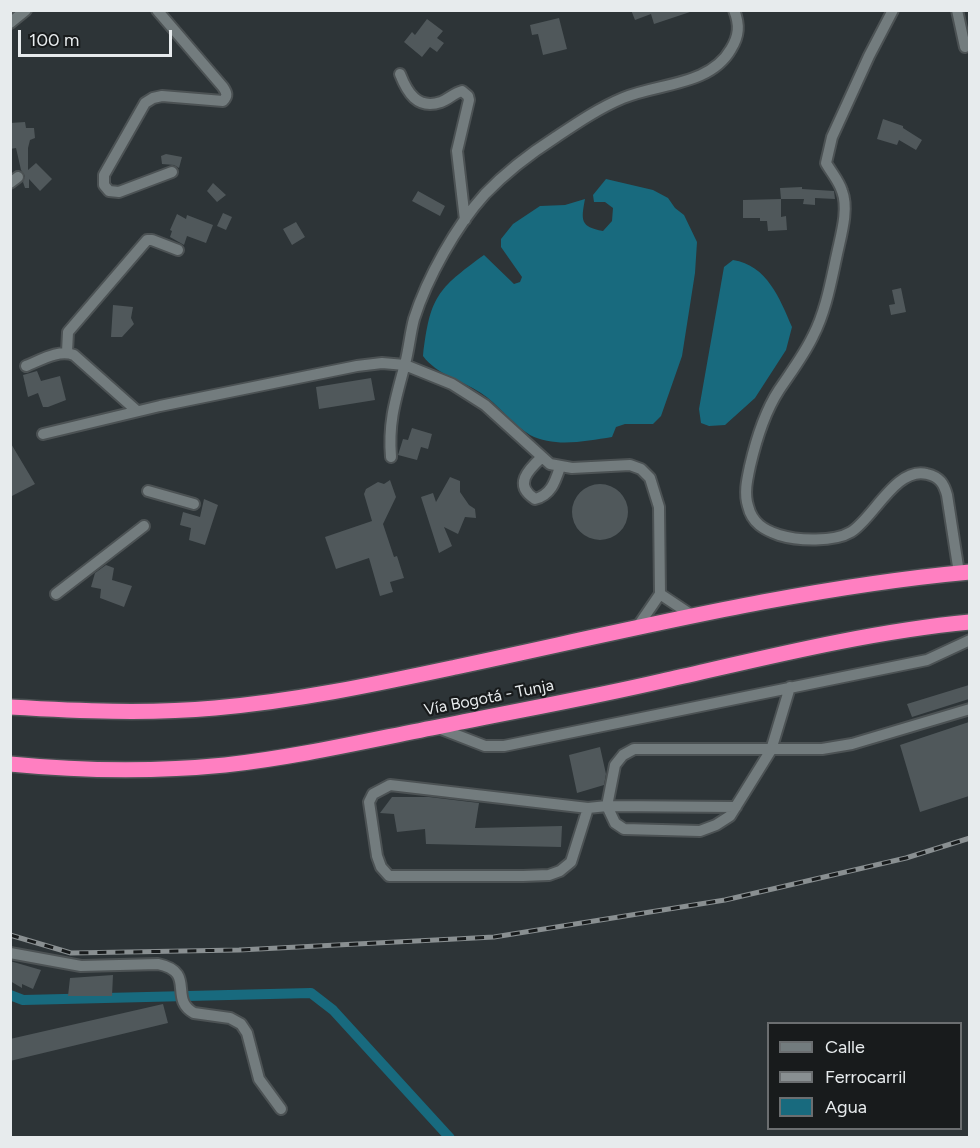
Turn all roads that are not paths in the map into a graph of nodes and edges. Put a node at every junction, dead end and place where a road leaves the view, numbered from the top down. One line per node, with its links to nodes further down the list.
1 (27, 10): 6 (street)
2 (157, 10): 9 (street)
3 (734, 10): 10 (street)
4 (893, 10): 23 (street)
5 (957, 10): 7 (street)
6 (10, 23)
7 (965, 47)
8 (400, 74): 10 (street)
9 (172, 172)
10 (465, 220): 13 (street)
11 (178, 250): 12 (street)
12 (67, 352): 14 (street); 15 (street)
13 (405, 365): 15 (street); 17 (street); 18 (street)
14 (26, 366)
15 (137, 411): 16 (street)
16 (43, 434)
17 (391, 457)
18 (542, 457): 19 (street); 19 (street)
19 (560, 467): 25 (street)
20 (148, 491): 21 (street)
21 (194, 504)
22 (144, 525): 24 (street)
23 (964, 573): 26 (highway)
24 (56, 594)
25 (660, 594): 26 (street); 28 (street)
26 (693, 616): 28 (highway)
27 (969, 622): 33 (highway, Vía Bogotá - Tunja)
28 (636, 629): 31 (highway)
29 (969, 640): 30 (street)
30 (790, 687): 33 (street); 34 (street)
31 (10, 706)
32 (969, 709): 34 (street)
33 (436, 727): 35 (highway, Vía Bogotá - Tunja)
34 (771, 750): 36 (street); 37 (street)
35 (10, 764)
36 (607, 806): 37 (street); 37 (street); 38 (street)
37 (736, 807)
38 (588, 808): 38 (street)
39 (10, 953): 40 (street)
40 (281, 1109)

